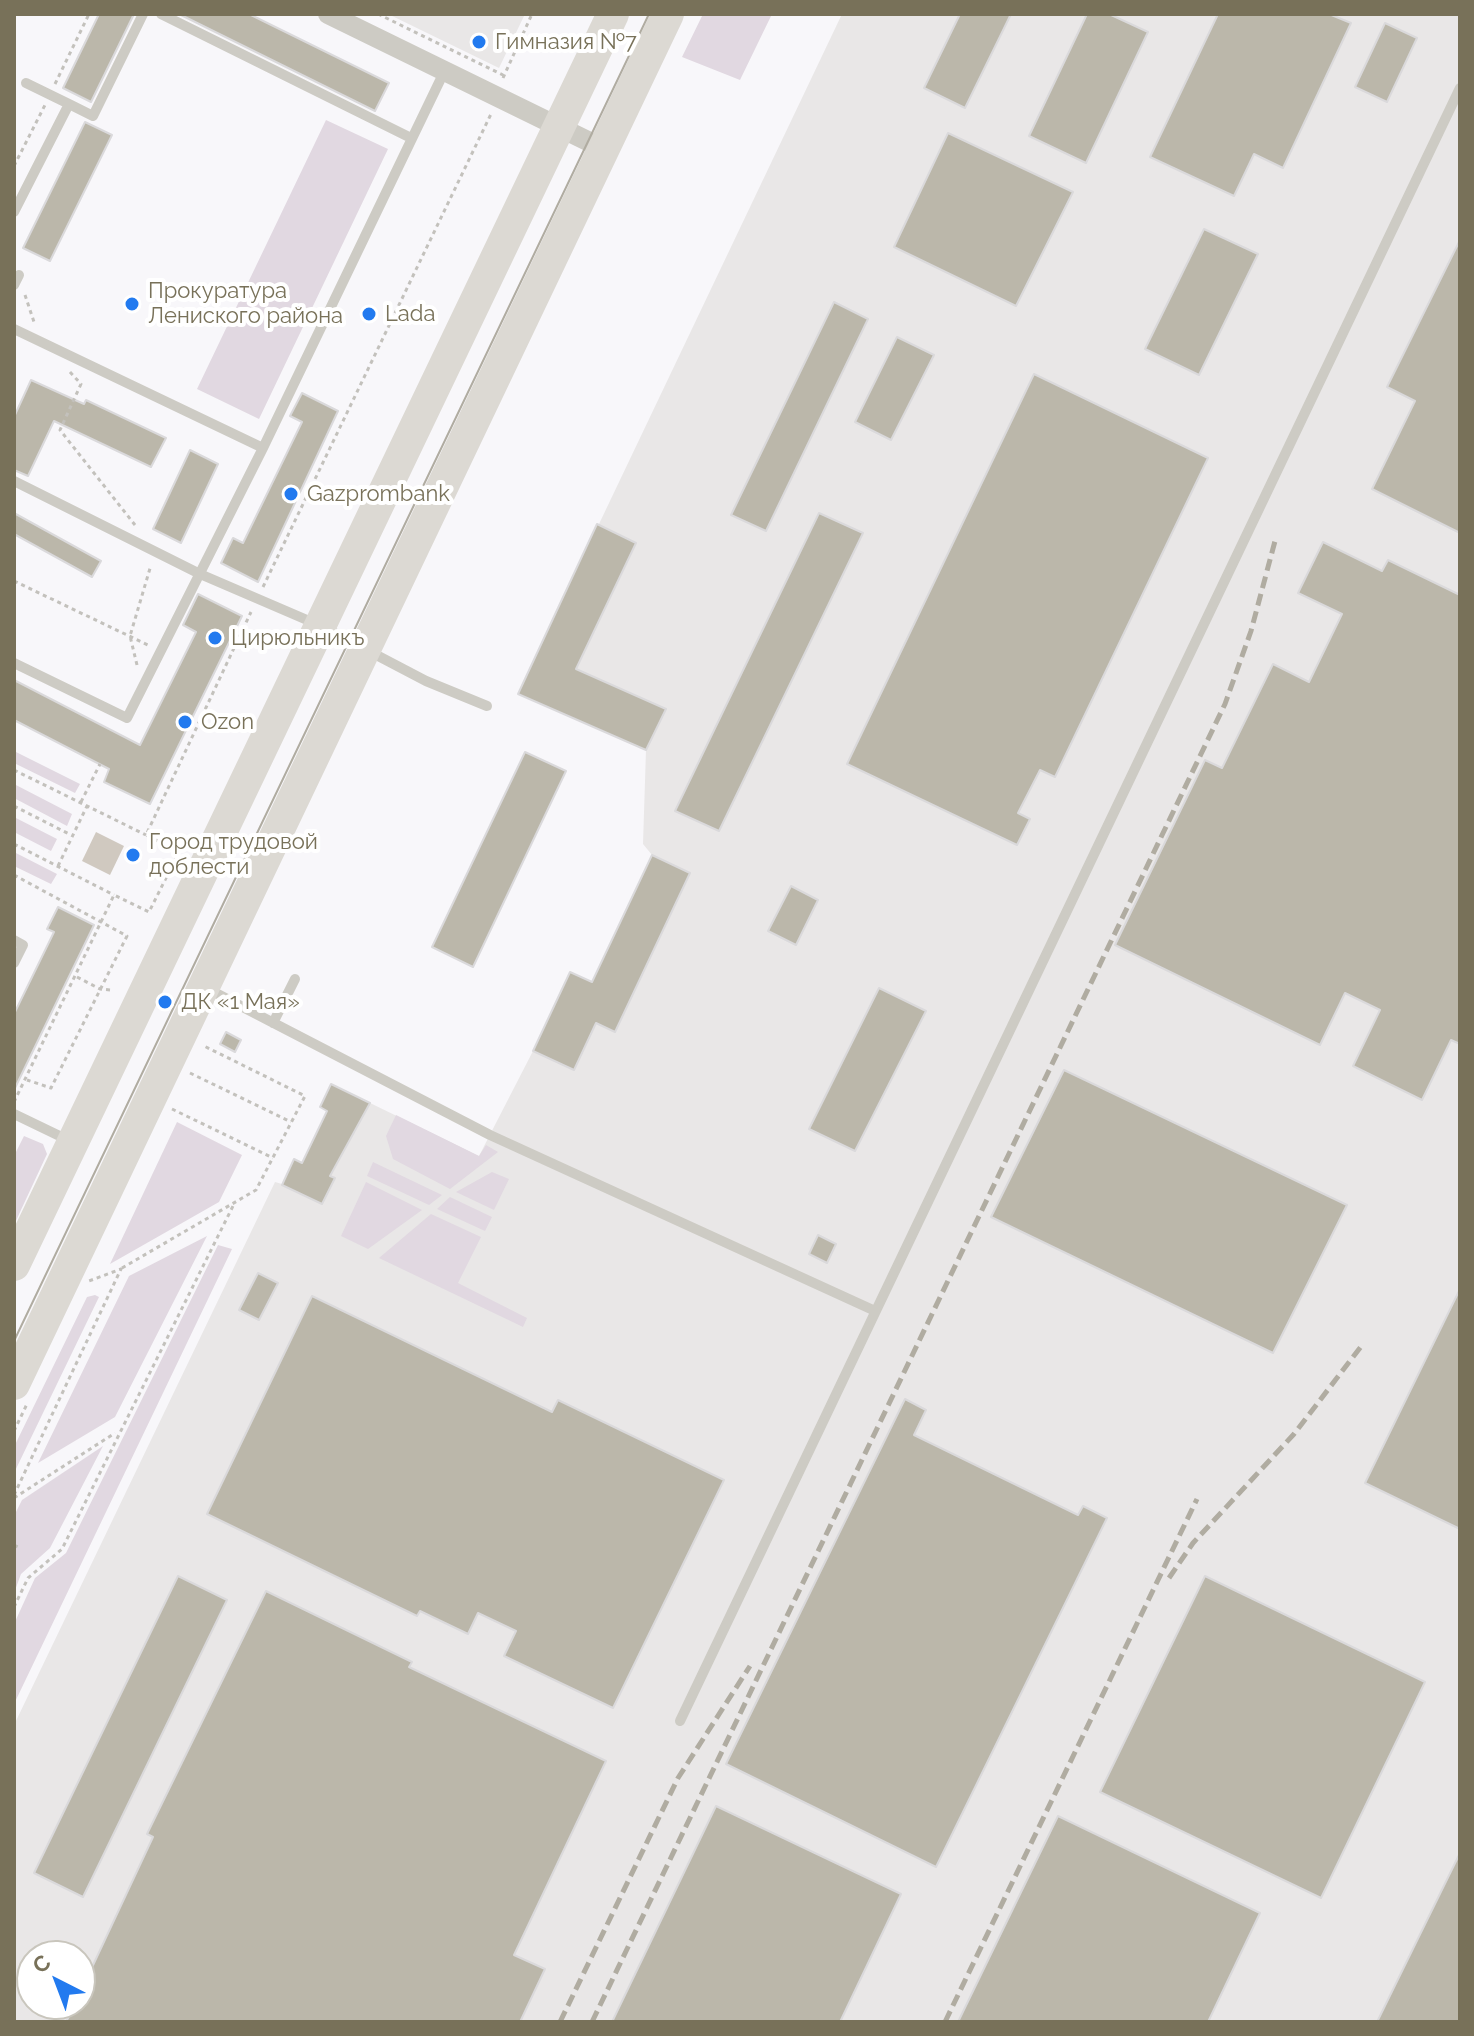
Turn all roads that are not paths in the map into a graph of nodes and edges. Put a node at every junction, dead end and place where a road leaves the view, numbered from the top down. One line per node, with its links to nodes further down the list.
1 (143, 14): 9 (lane)
2 (161, 14): 11 (lane)
3 (328, 14): 6 (street)
4 (613, 14): 10 (highway)
5 (668, 14): 12 (highway)
6 (445, 70): 10 (street); 11 (lane)
7 (26, 83): 9 (lane)
8 (1460, 88): 30 (lane)
9 (69, 104): 13 (lane)
10 (559, 128): 12 (street); 18 (highway)
11 (411, 138): 15 (lane)
12 (604, 149): 19 (highway)
13 (14, 212)
14 (14, 329): 15 (lane)
15 (263, 448): 17 (lane)
16 (14, 481): 17 (lane)
17 (200, 574): 18 (lane); 20 (lane)
18 (321, 626): 19 (lane); 28 (highway)
19 (365, 650): 21 (lane); 25 (highway)
20 (14, 663)
21 (487, 706)
22 (14, 940): 23 (lane)
23 (14, 963)
24 (295, 979): 26 (lane)
25 (204, 987): 26 (lane); 31 (highway)
26 (273, 1023): 30 (lane)
27 (14, 1114): 28 (lane)
28 (72, 1142): 29 (highway)
29 (14, 1265)
30 (873, 1310): 32 (lane)
31 (14, 1384)
32 (680, 1721)

